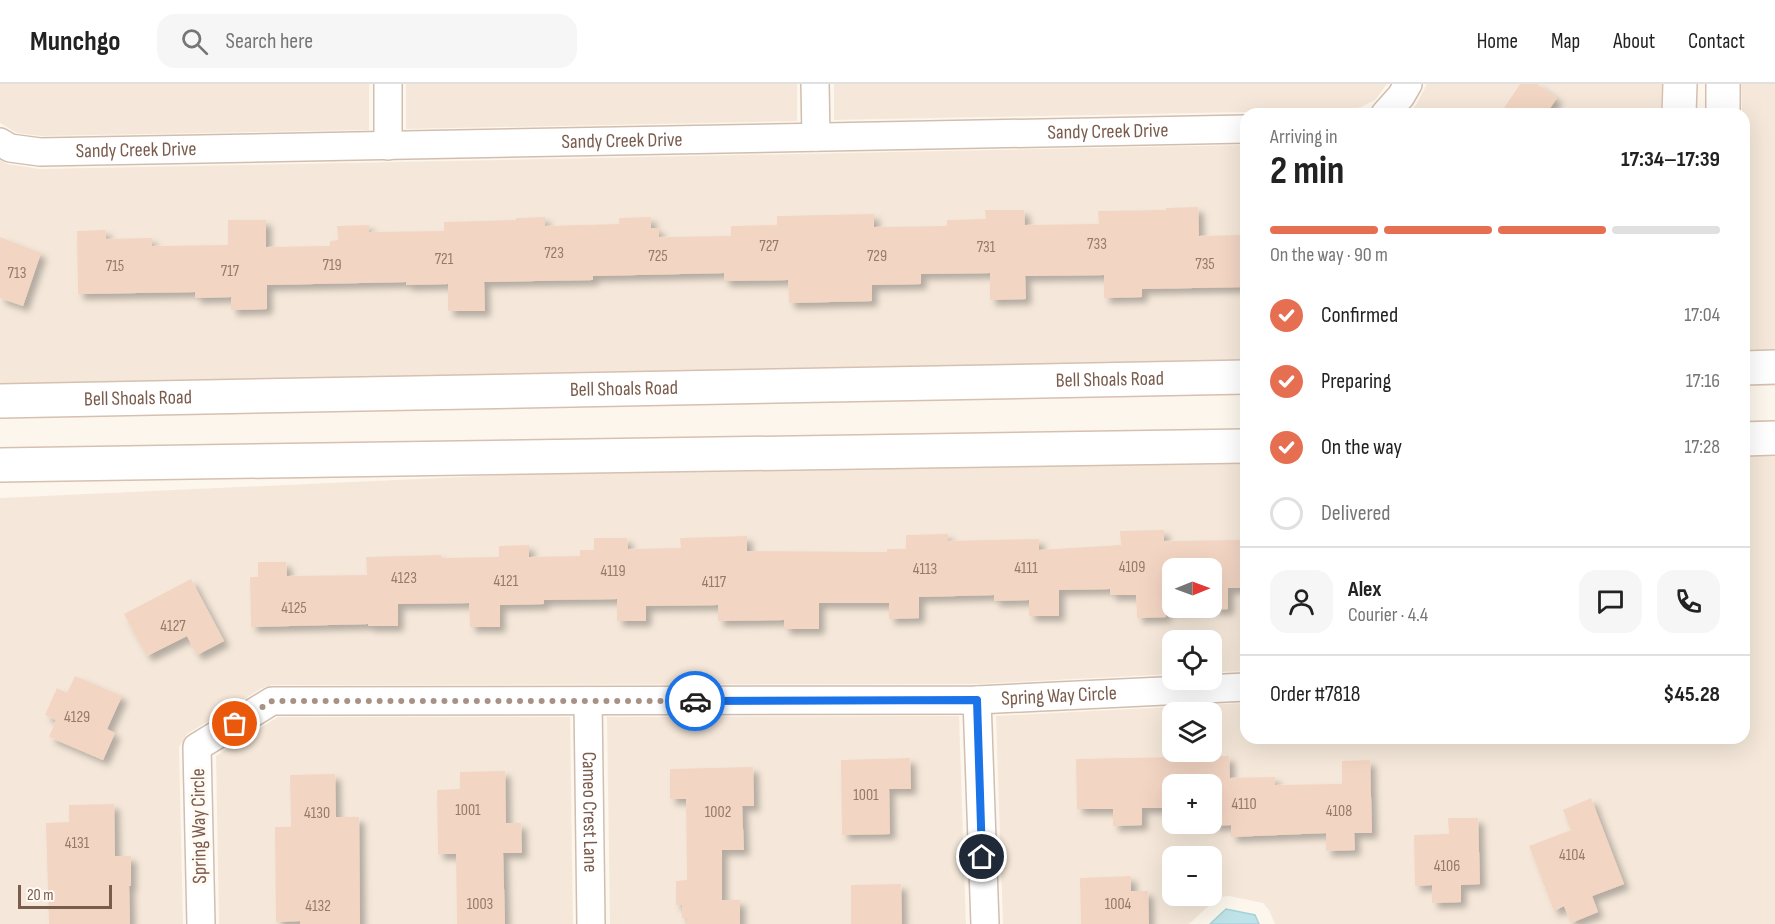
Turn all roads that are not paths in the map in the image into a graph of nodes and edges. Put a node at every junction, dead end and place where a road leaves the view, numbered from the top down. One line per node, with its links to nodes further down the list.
1 (388, 84): 12 (street)
2 (815, 84): 10 (street)
3 (1408, 84): 6 (street)
4 (1680, 84): 7 (main road)
5 (1723, 84): 8 (main road)
6 (1390, 108)
7 (1679, 108)
8 (1723, 108)
9 (1240, 129): 10 (street, Sandy Creek Drive)
10 (816, 137): 12 (street, Sandy Creek Drive)
11 (0, 142): 12 (street, Sandy Creek Drive)
12 (388, 146)
13 (1775, 367): 14 (main road)
14 (1750, 368)
15 (1240, 376): 16 (main road, Bell Shoals Road)
16 (0, 401)
17 (1775, 438): 18 (main road)
18 (1750, 439)
19 (1240, 446): 20 (main road)
20 (0, 465)
21 (1240, 687): 22 (street, Spring Way Circle)
22 (977, 700): 23 (street, Spring Way Circle); 26 (street)
23 (588, 701): 24 (street, Spring Way Circle); 25 (street, Cameo Crest Lane)
24 (201, 924)
25 (591, 924)
26 (985, 924)

